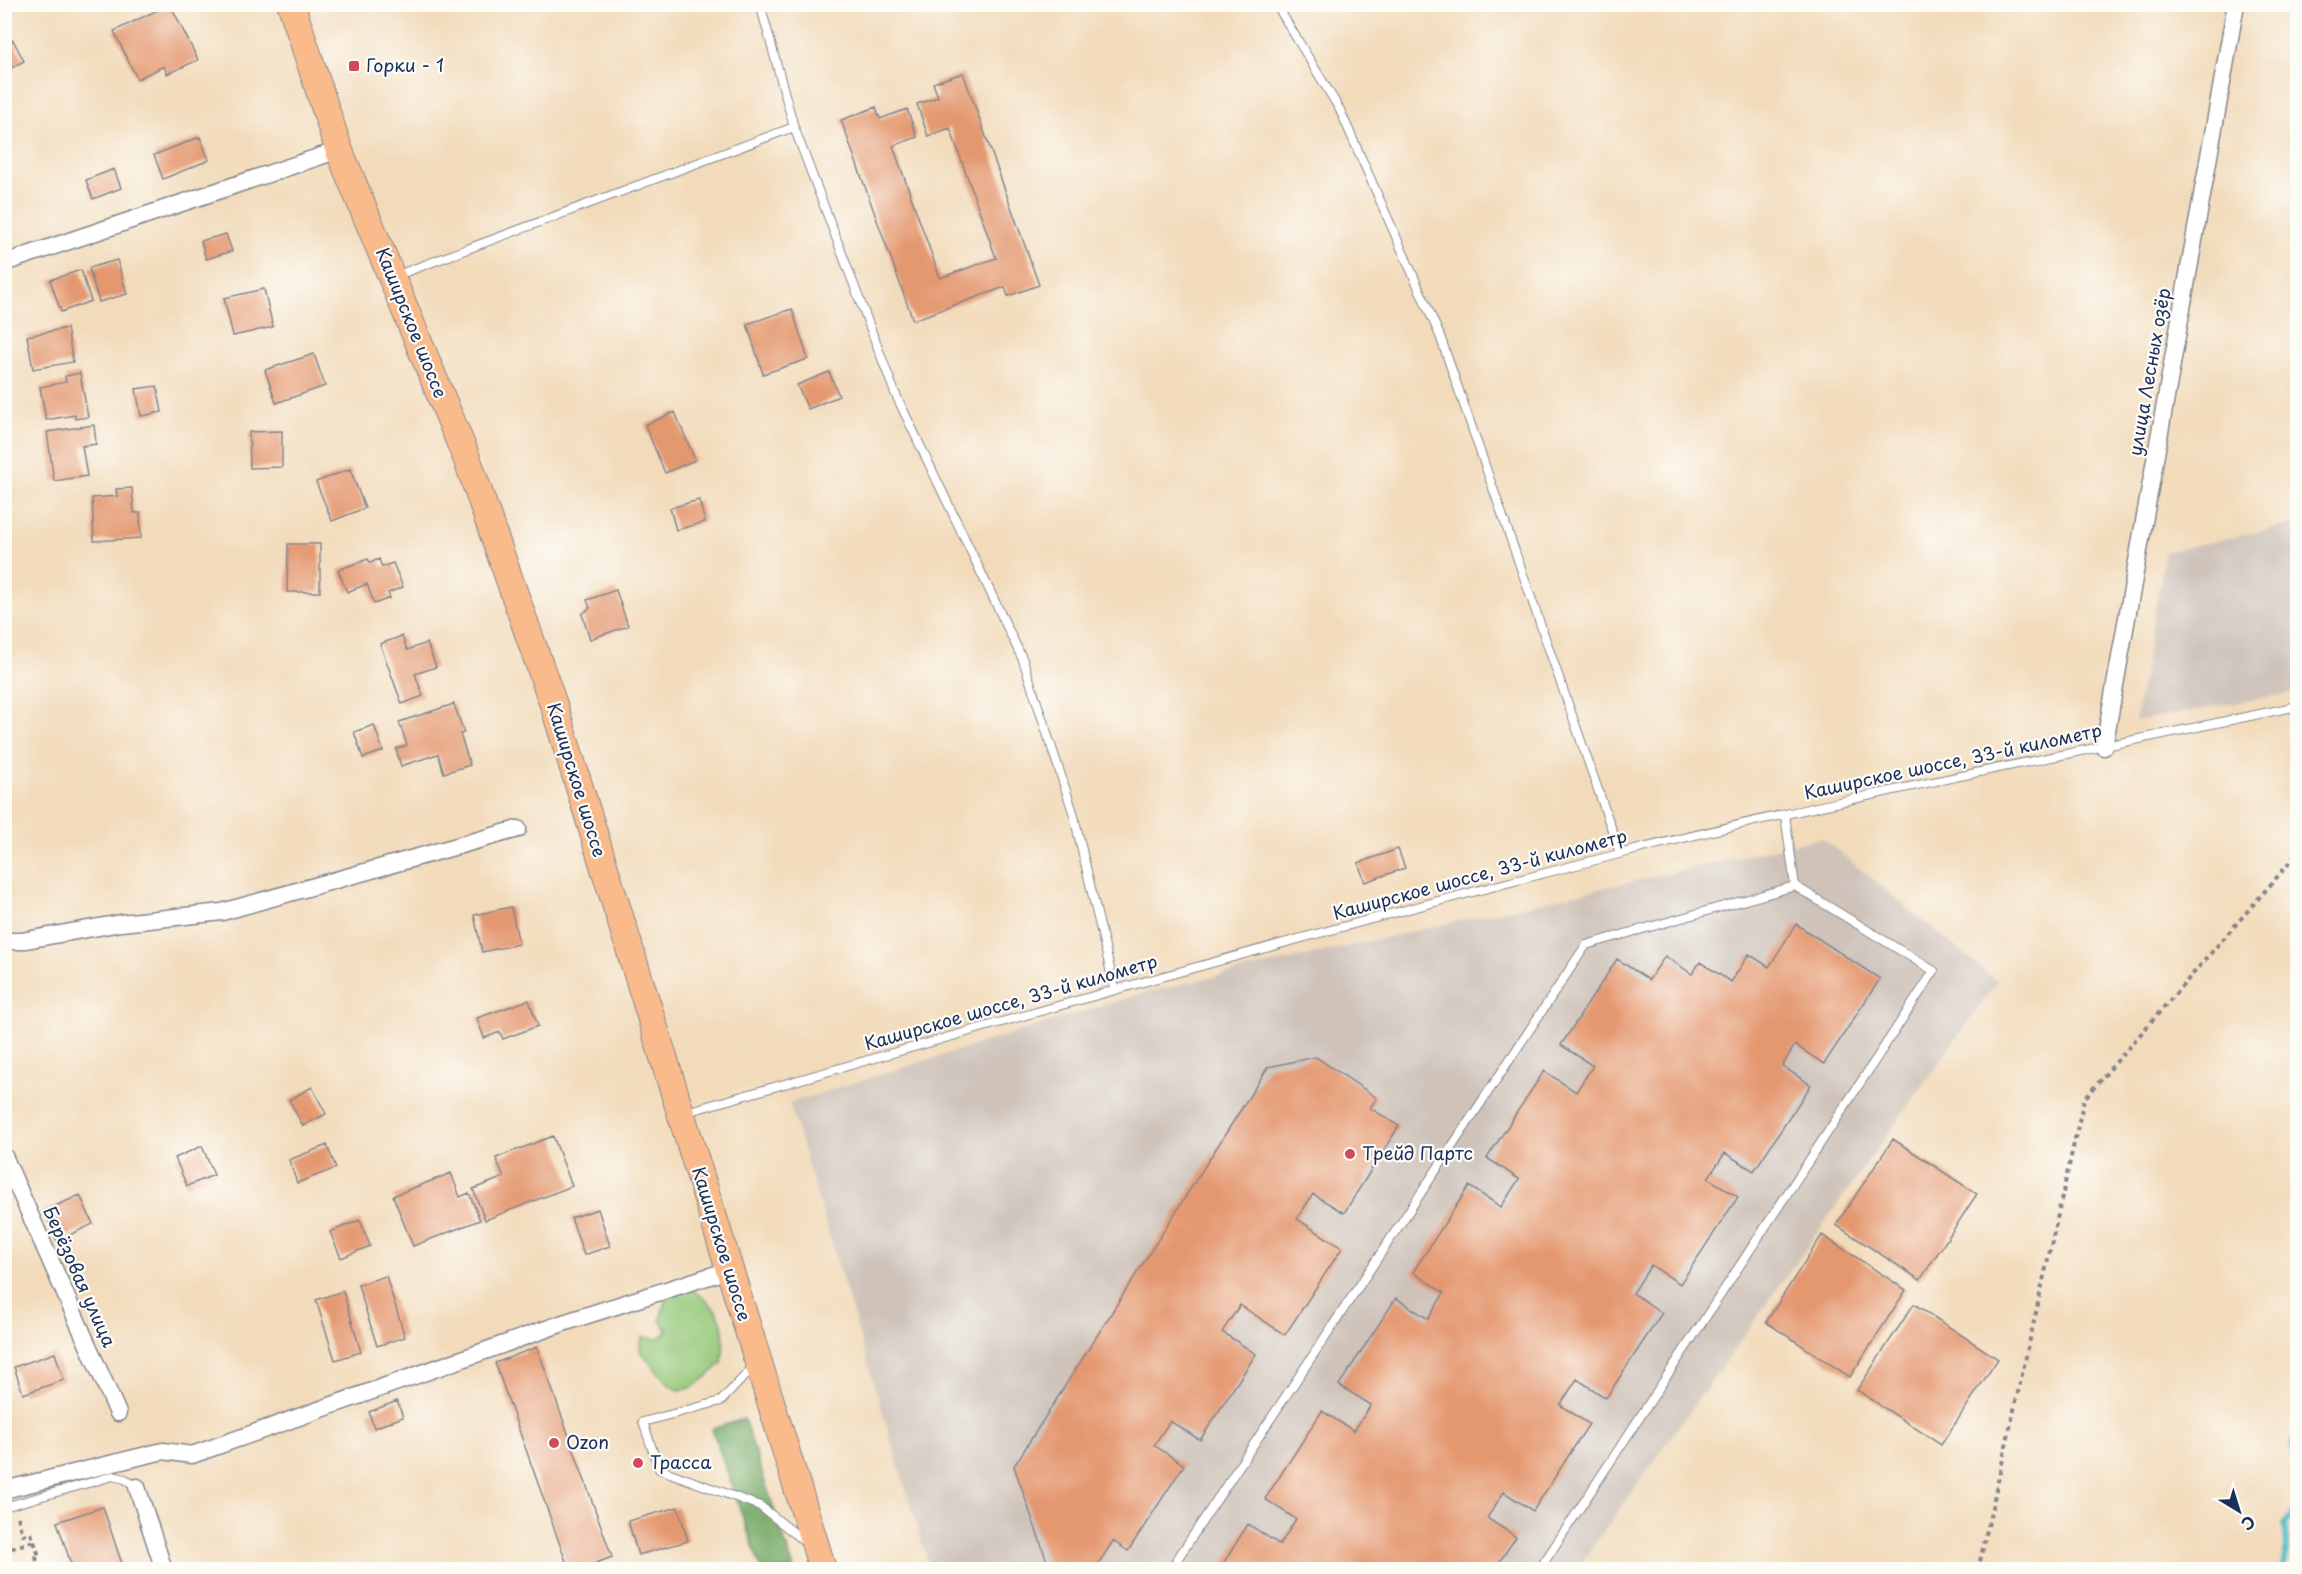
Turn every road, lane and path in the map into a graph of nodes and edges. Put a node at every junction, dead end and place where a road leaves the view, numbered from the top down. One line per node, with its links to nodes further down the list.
1 (291, 4): 6 (main road, Каширское шоссе)
2 (760, 4): 5 (lane)
3 (1276, 4): 13 (lane)
4 (2236, 4): 10 (street, улица Лесных озёр)
5 (794, 127): 8 (lane); 17 (lane)
6 (339, 150): 7 (street); 8 (main road, Каширское шоссе)
7 (4, 263)
8 (392, 277): 18 (main road, Каширское шоссе)
9 (2298, 706): 10 (lane, Каширское шоссе, 33-й километр)
10 (2104, 747): 11 (lane, Каширское шоссе, 33-й километр)
11 (1785, 815): 13 (lane, Каширское шоссе, 33-й километр); 15 (lane)
12 (518, 829): 16 (street)
13 (1620, 853): 17 (lane, Каширское шоссе, 33-й километр)
14 (2298, 853): 33 (path)
15 (1795, 886): 31 (lane); 32 (lane)
16 (4, 941)
17 (1115, 990): 18 (lane, Каширское шоссе, 33-й километр)
18 (680, 1114): 20 (main road, Каширское шоссе)
19 (4, 1156): 22 (street, Берёзовая улица)
20 (729, 1270): 21 (main road, Каширское шоссе); 24 (street)
21 (758, 1363): 27 (main road, Каширское шоссе); 27 (lane)
22 (118, 1413)
23 (137, 1487): 25 (lane); 30 (street)
24 (4, 1490)
25 (9, 1506): 26 (path)
26 (34, 1541): 28 (path); 29 (path)
27 (821, 1561)
28 (13, 1569)
29 (39, 1569)
30 (165, 1569)
31 (1170, 1569)
32 (1539, 1569)
33 (1978, 1569)

